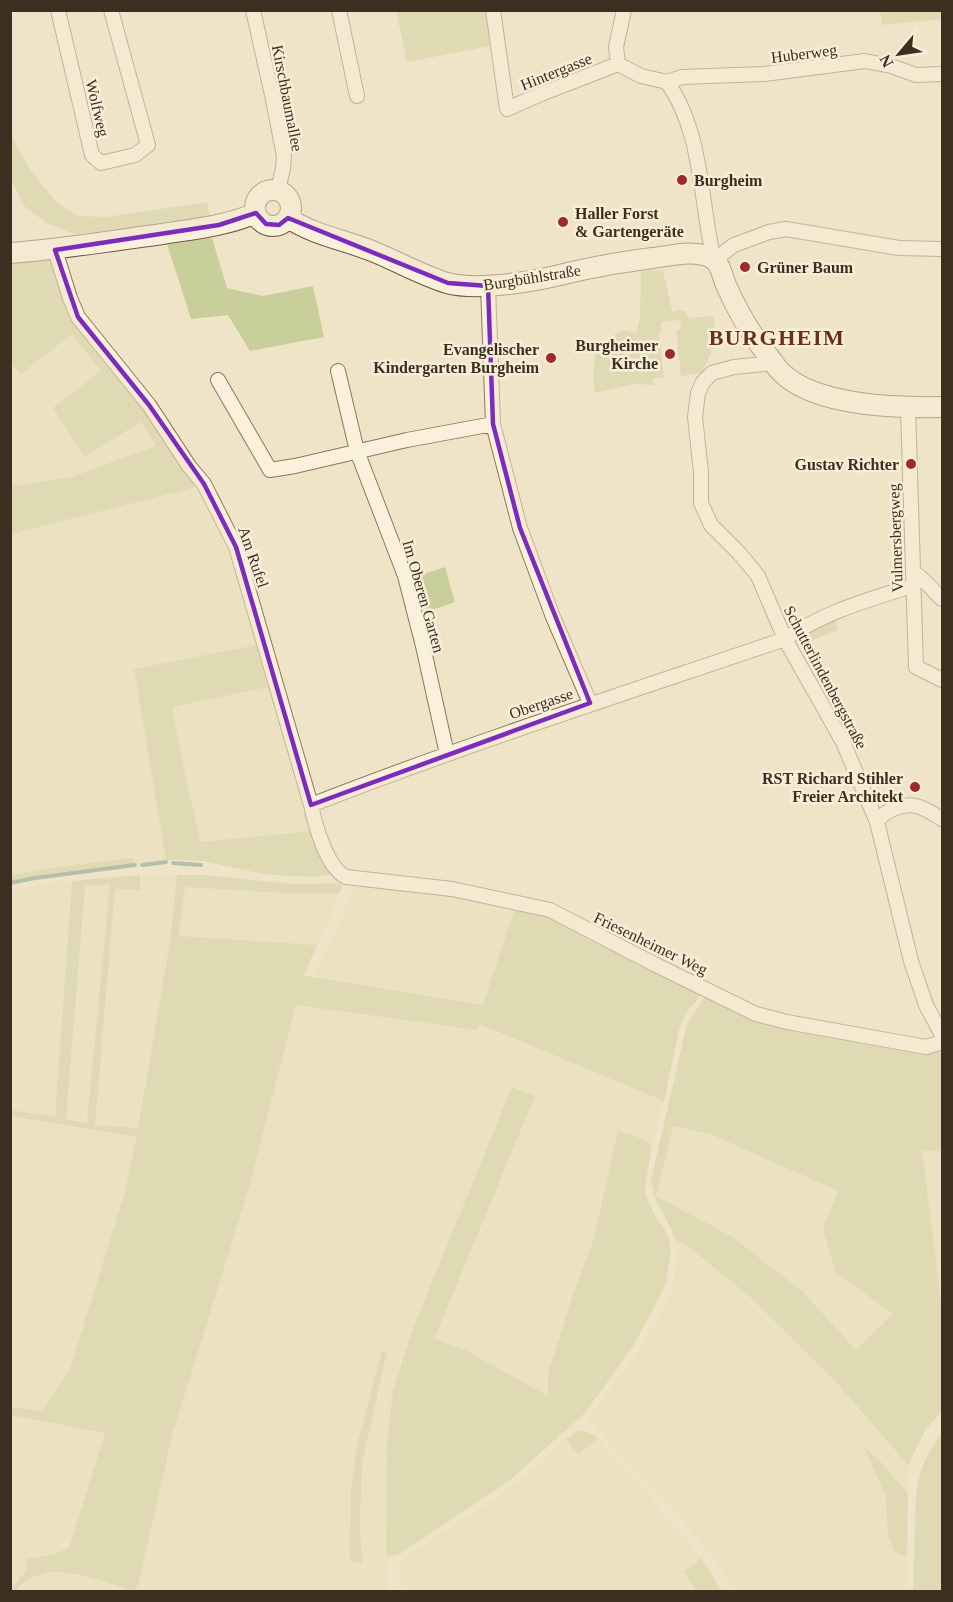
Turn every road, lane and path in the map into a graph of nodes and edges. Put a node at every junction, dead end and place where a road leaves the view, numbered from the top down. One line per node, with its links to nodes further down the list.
1 (58, 10): 2 (street, Wolfweg)
2 (111, 10)
3 (253, 10): 11 (street, Kirschbaumallee)
4 (339, 10): 10 (street)
5 (493, 10): 7 (street, Hintergasse)
6 (624, 10): 7 (street)
7 (618, 64): 9 (street)
8 (942, 74): 9 (street, Huberweg)
9 (667, 82): 17 (street)
10 (357, 96)
11 (278, 191): 12 (street); 13 (street)
12 (256, 213): 13 (street); 15 (street)
13 (288, 218): 18 (street, Burgbühlstraße)
14 (942, 249): 17 (street)
15 (55, 250): 16 (street); 32 (street, Am Rufel)
16 (10, 253)
17 (714, 260): 18 (street, Burgbühlstraße); 19 (street)
18 (488, 286): 24 (street)
19 (773, 363): 23 (street); 28 (street, Schutterlindenbergstraße)
20 (338, 371): 25 (street, Im Oberen Garten)
21 (218, 380): 25 (street)
22 (942, 407): 23 (street)
23 (908, 408): 26 (street, Vulmersbergweg)
24 (493, 424): 25 (street); 30 (street)
25 (357, 451): 31 (street, Im Oberen Garten)
26 (913, 579): 27 (street); 28 (street, Obergasse); 29 (street, Vulmersbergweg)
27 (942, 599)
28 (785, 639): 30 (street, Obergasse); 34 (street, Schutterlindenbergstraße)
29 (942, 680)
30 (590, 703): 31 (street, Obergasse)
31 (447, 754): 32 (street, Obergasse)
32 (311, 805): 35 (street, Am Rufel)
33 (942, 819): 34 (street)
34 (876, 822): 36 (street, Schutterlindenbergstraße)
35 (342, 875): 37 (street, Friesenheimer Weg)
36 (942, 1035)
37 (942, 1042)

